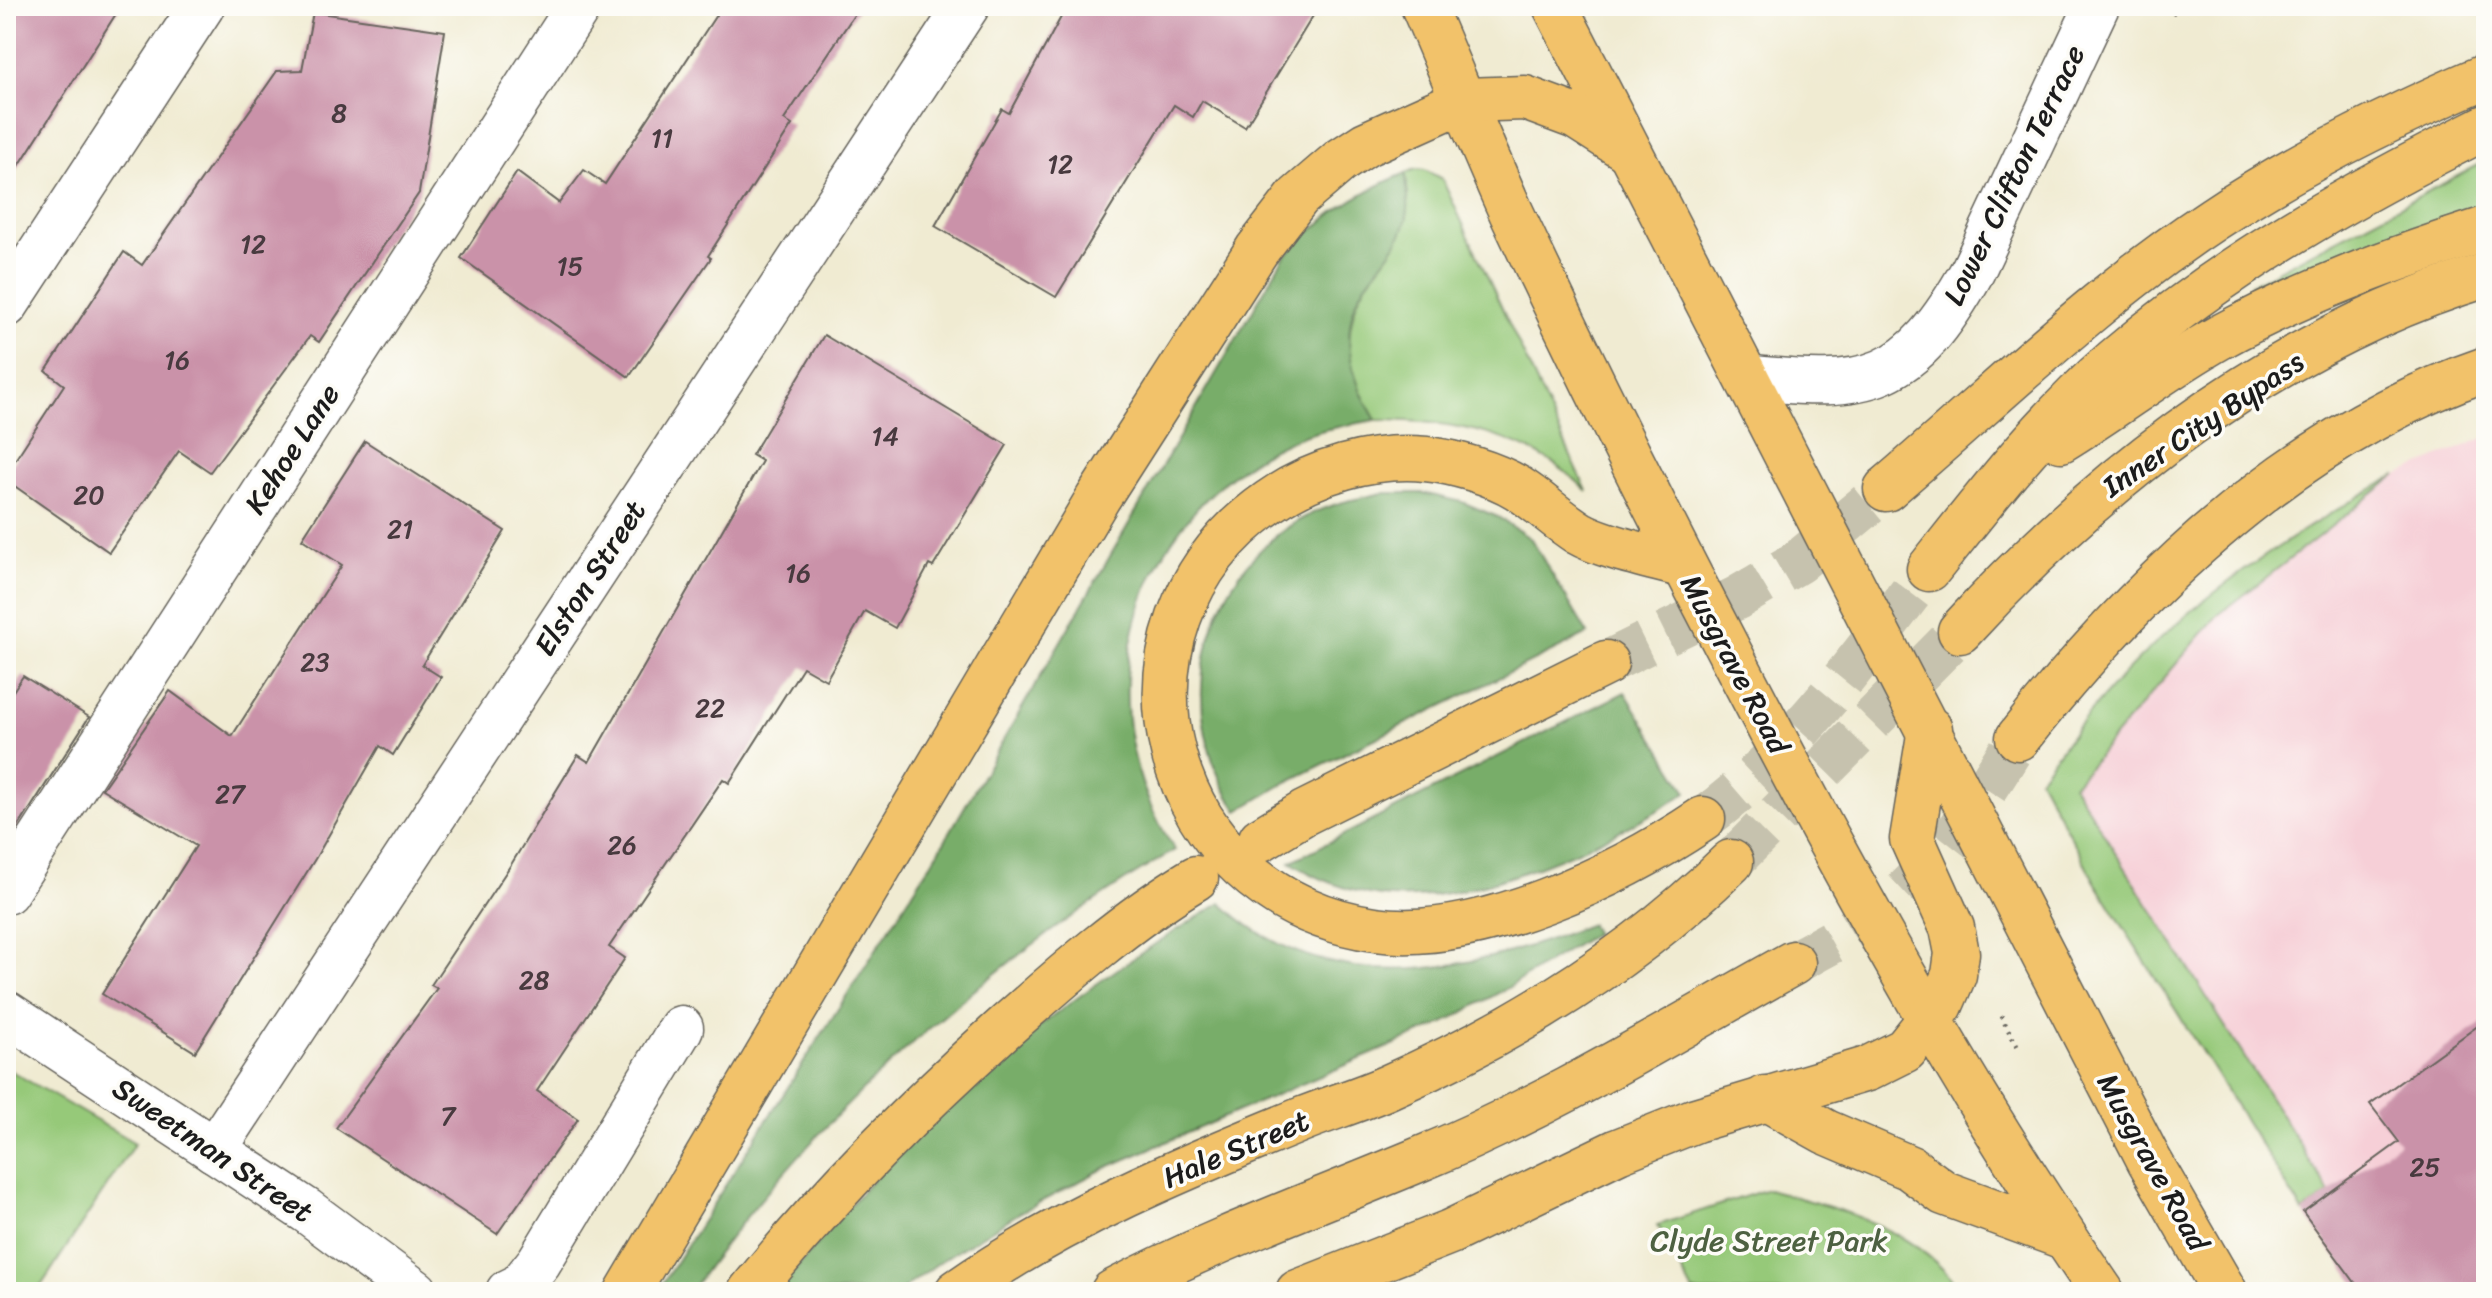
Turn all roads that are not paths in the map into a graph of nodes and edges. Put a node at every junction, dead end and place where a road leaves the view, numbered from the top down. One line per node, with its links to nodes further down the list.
1 (202, 6): 13 (street)
2 (579, 6): 28 (street, Kehoe Lane)
3 (967, 6): 34 (street, Elston Street)
4 (1423, 6): 8 (main road, Musgrave Road)
5 (1555, 6): 10 (main road, Musgrave Road)
6 (2097, 6): 15 (street, Lower Clifton Terrace)
7 (2486, 76): 17 (main road)
8 (1464, 100): 10 (main road); 18 (main road, Musgrave Road); 38 (main road)
9 (2486, 127): 16 (main road)
10 (1626, 149): 15 (main road, Musgrave Road)
11 (2486, 229): 16 (main road)
12 (2486, 275): 20 (main road, Inner City Bypass)
13 (6, 305)
14 (2486, 369): 23 (main road)
15 (1747, 377): 22 (main road, Musgrave Road)
16 (2001, 477): 19 (main road)
17 (1886, 489)
18 (1684, 566): 24 (main road); 31 (main road, Musgrave Road)
19 (1929, 569)
20 (1960, 631)
21 (1606, 663): 25 (main road)
22 (1930, 729): 31 (main road); 44 (main road, Musgrave Road)
23 (2018, 738)
24 (1703, 819)
25 (1261, 839)
26 (1731, 862): 40 (main road, Hale Street)
27 (1196, 878): 39 (main road)
28 (6, 892)
29 (1793, 963): 41 (main road)
30 (6, 1013): 34 (street, Sweetman Street)
31 (1929, 1022): 33 (main road); 35 (main road, Musgrave Road)
32 (681, 1028): 37 (street)
33 (1765, 1098): 35 (main road); 42 (main road)
34 (214, 1150): 36 (street, Sweetman Street)
35 (2064, 1237): 43 (main road, Musgrave Road)
36 (416, 1292)
37 (508, 1292)
38 (627, 1292)
39 (750, 1292)
40 (957, 1292)
41 (1113, 1292)
42 (1298, 1292)
43 (2102, 1292)
44 (2225, 1292)

